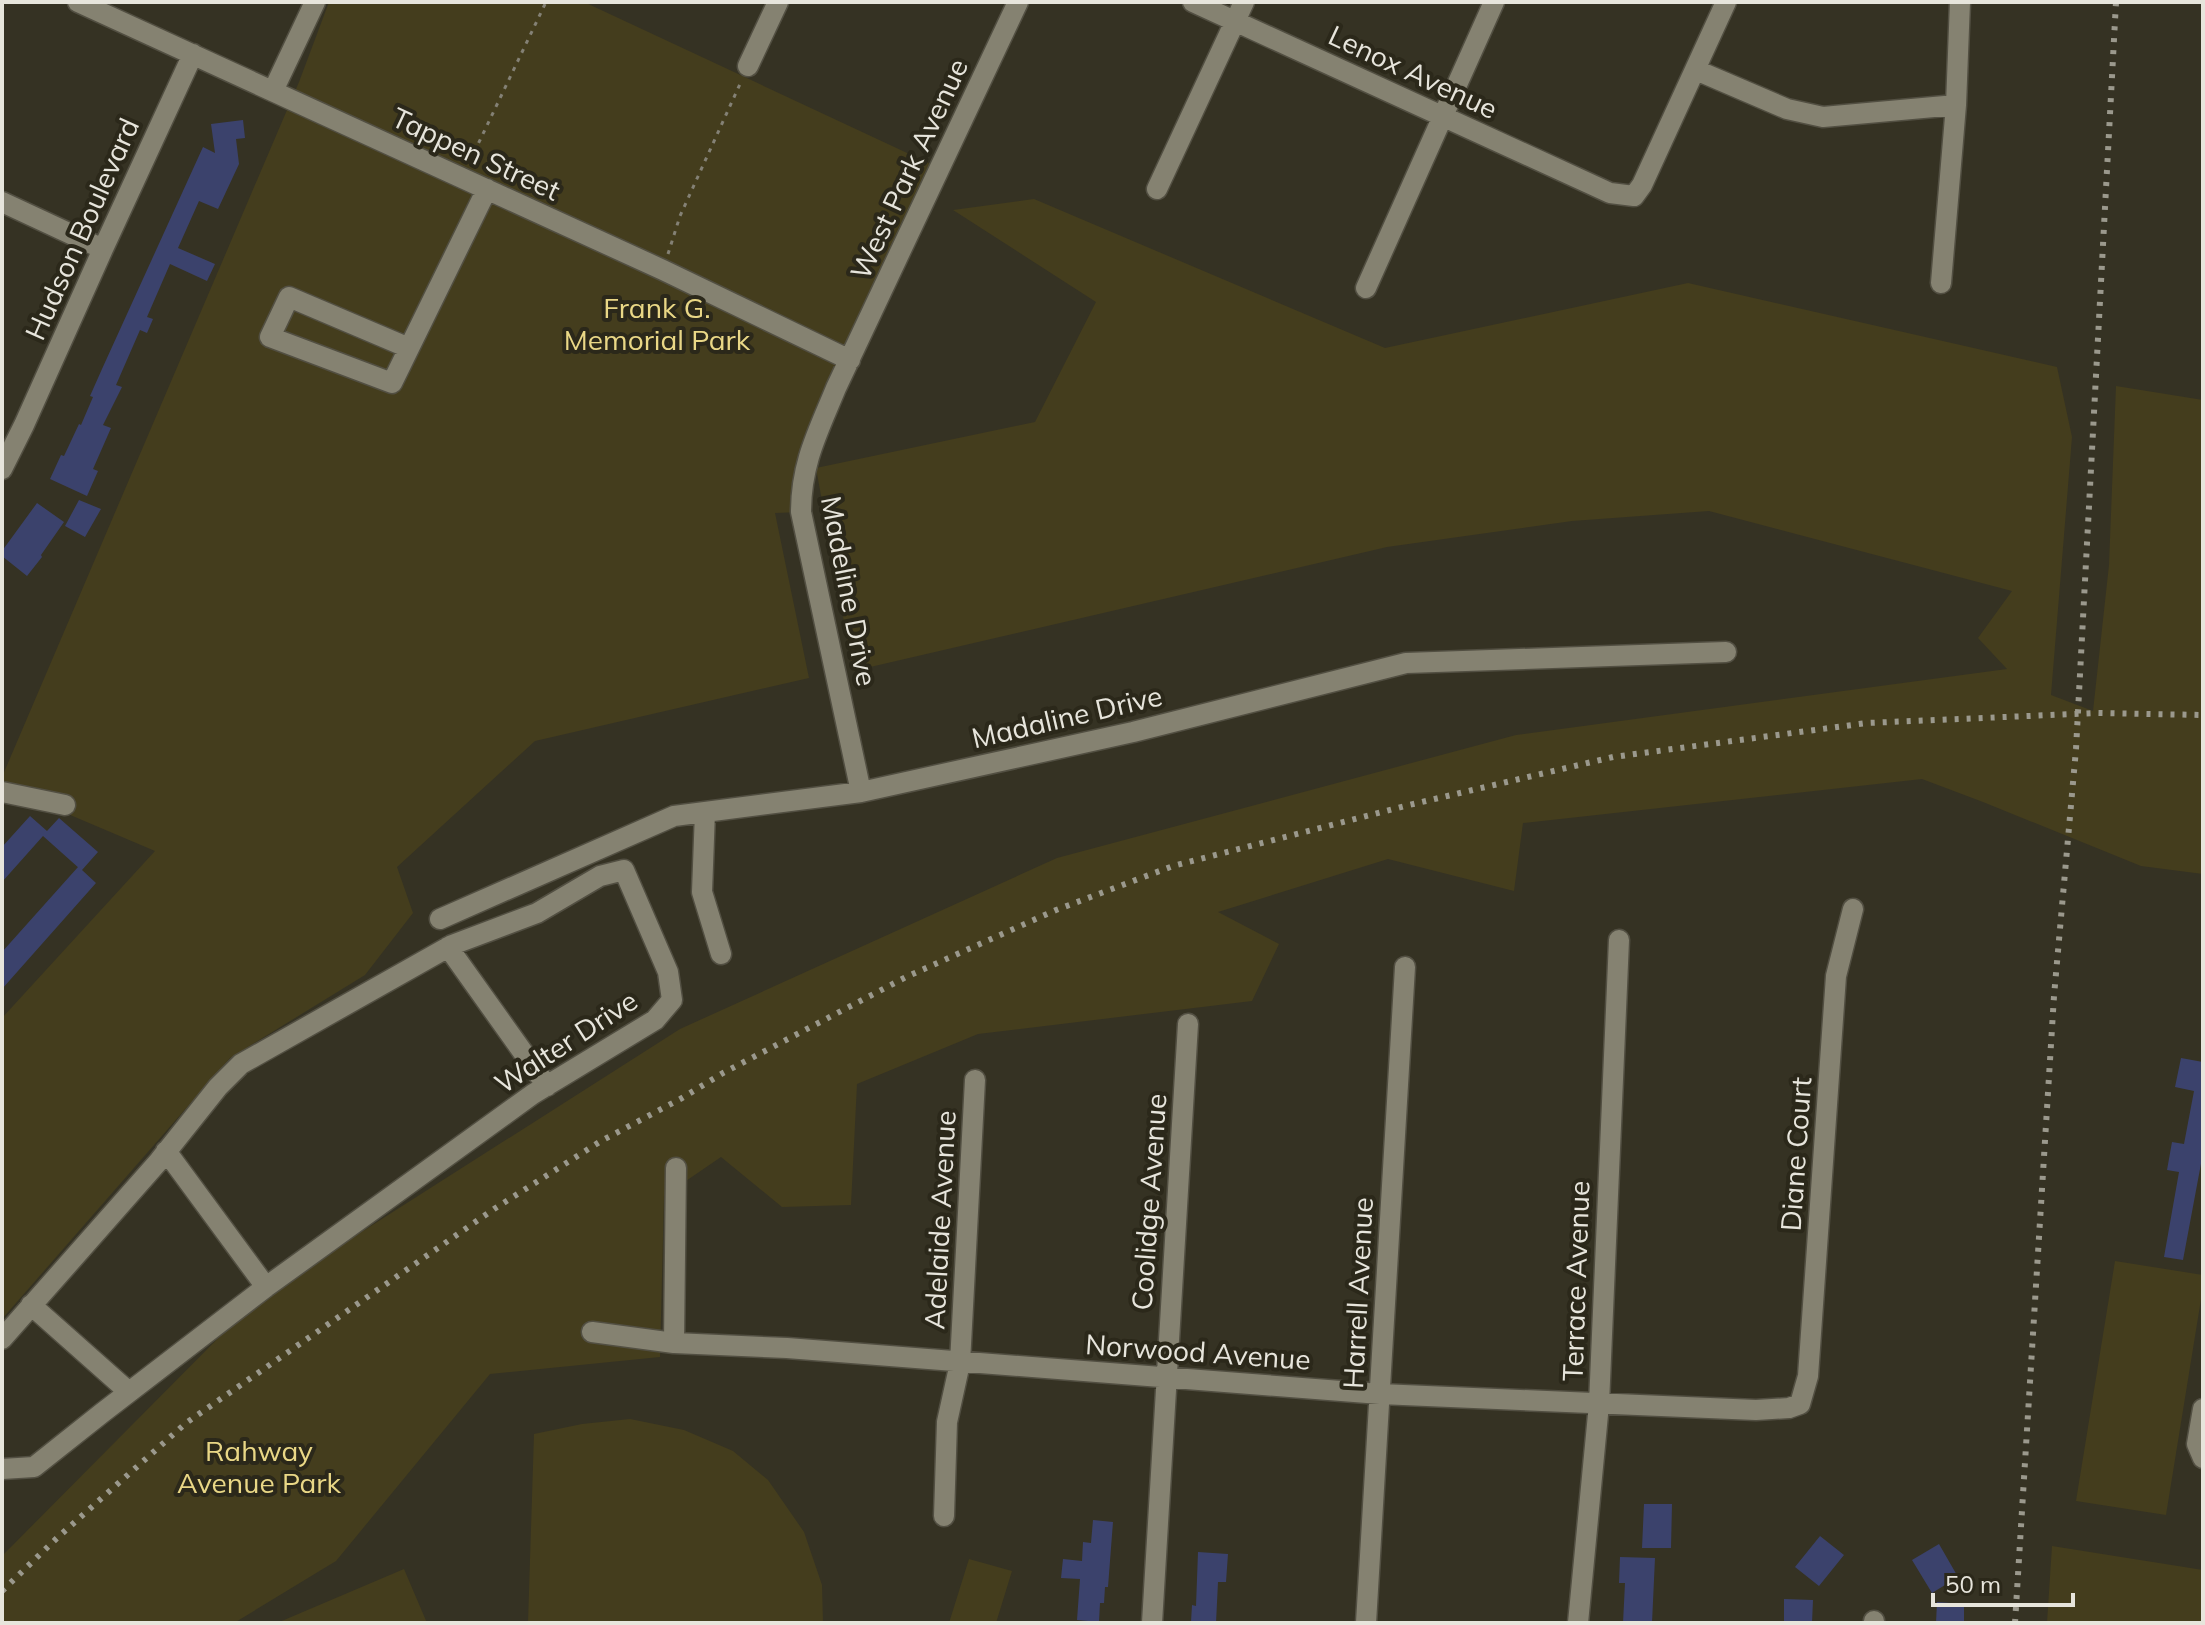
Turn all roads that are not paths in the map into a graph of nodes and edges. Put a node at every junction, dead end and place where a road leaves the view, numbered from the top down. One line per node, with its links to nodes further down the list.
1 (78, 2): 11 (street, Tappen Street)
2 (315, 2): 14 (street)
3 (778, 2): 12 (street)
4 (1018, 2): 24 (street, West Park Avenue)
5 (1193, 2): 10 (street, Lenox Avenue)
6 (1244, 2): 10 (street)
7 (1494, 2): 16 (street)
8 (1726, 2): 13 (street)
9 (1960, 2): 15 (street)
10 (1235, 21): 16 (street, Lenox Avenue); 18 (street)
11 (193, 54): 14 (street, Tappen Street); 20 (street, Hudson Boulevard)
12 (748, 66)
13 (1696, 70): 15 (street); 16 (street, Lenox Avenue)
14 (273, 91): 17 (street, Tappen Street)
15 (1956, 105): 21 (street)
16 (1444, 117): 22 (street)
17 (487, 189): 23 (street); 24 (street, Tappen Street)
18 (1157, 189)
19 (2, 202): 20 (street)
20 (103, 249): 25 (street, Hudson Boulevard)
21 (1941, 283)
22 (1366, 288)
23 (409, 348): 23 (street)
24 (850, 360): 28 (street, Madeline Drive)
25 (2, 469)
26 (1726, 652): 28 (street, Madaline Drive)
27 (2, 792): 29 (street)
28 (861, 792): 30 (street, Madaline Drive)
29 (65, 805)
30 (705, 812): 32 (street, Madaline Drive); 35 (street)
31 (1853, 909): 52 (street, Diane Court)
32 (440, 919)
33 (1619, 940): 51 (street, Terrace Avenue)
34 (448, 947): 39 (street); 39 (street, Walter Drive); 40 (street, Walter Drive)
35 (721, 954)
36 (1405, 967): 50 (street, Harrell Avenue)
37 (1188, 1024): 48 (street, Coolidge Avenue)
38 (975, 1080): 47 (street, Adelaide Avenue)
39 (547, 1086): 42 (street, Walter Drive)
40 (166, 1151): 42 (street); 43 (street, Walter Drive)
41 (676, 1168): 46 (street)
42 (266, 1287): 49 (street, Walter Drive)
43 (31, 1305): 45 (street, Walter Drive); 49 (street)
44 (592, 1332): 46 (street, Norwood Avenue)
45 (2, 1339)
46 (674, 1343): 47 (street, Norwood Avenue)
47 (960, 1363): 48 (street, Norwood Avenue); 56 (street, Adelaide Avenue)
48 (1166, 1378): 50 (street, Norwood Avenue); 57 (street, Coolidge Avenue)
49 (129, 1392): 55 (street, Walter Drive)
50 (1380, 1394): 51 (street, Norwood Avenue); 58 (street, Harrell Avenue)
51 (1599, 1404): 52 (street, Norwood Avenue); 59 (street, Terrace Avenue)
52 (1800, 1404)
53 (2203, 1409): 54 (street)
54 (2202, 1456)
55 (2, 1469)
56 (944, 1516)
57 (1152, 1623)
58 (1366, 1623)
59 (1578, 1623)

